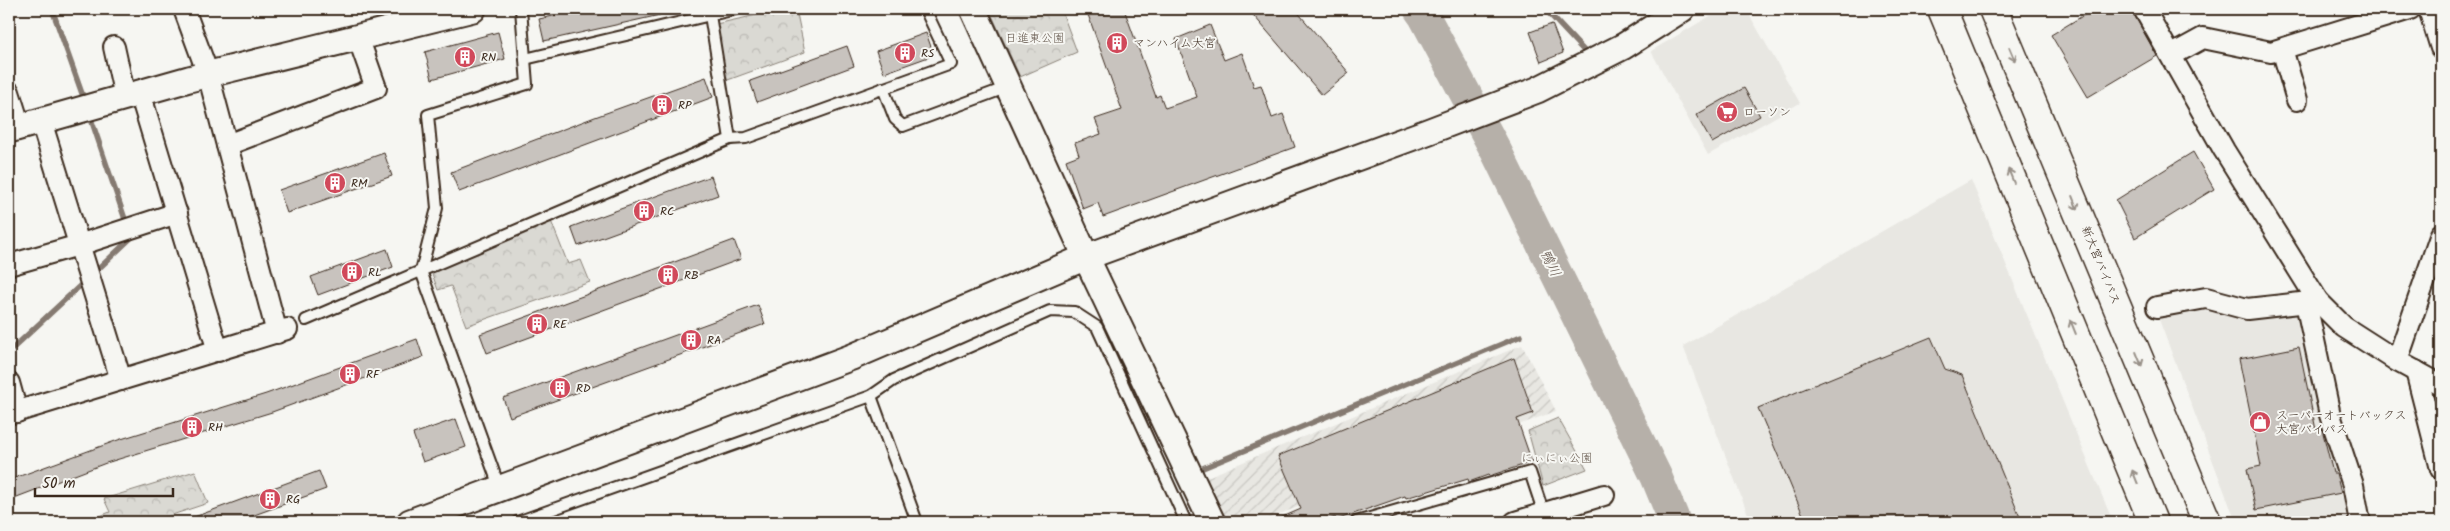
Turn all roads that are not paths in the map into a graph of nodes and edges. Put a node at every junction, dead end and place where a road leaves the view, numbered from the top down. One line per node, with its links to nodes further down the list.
1 (184, 9): 20 (street)
2 (474, 9): 14 (street)
3 (521, 9): 19 (lane)
4 (736, 9): 13 (lane)
5 (925, 9): 22 (lane)
6 (973, 9): 21 (street)
7 (1682, 9): 32 (street)
8 (1942, 9): 57 (highway, one-way to 8)
9 (1993, 9): 58 (highway, 新大宮バイパス, one-way to 58)
10 (2144, 9): 18 (street)
11 (2410, 9): 17 (street)
12 (2428, 9): 16 (street)
13 (710, 12): 19 (lane); 27 (lane)
14 (358, 37): 20 (street); 28 (street)
15 (114, 47): 24 (street)
16 (2441, 48)
17 (2282, 49): 18 (street); 25 (street)
18 (2172, 55): 35 (street)
19 (525, 59): 34 (lane)
20 (208, 74): 24 (street); 28 (street)
21 (1008, 87): 22 (lane); 32 (street)
22 (884, 88): 27 (lane)
23 (9, 92): 26 (street)
24 (133, 95): 26 (street); 29 (street)
25 (2297, 100)
26 (23, 126): 31 (street)
27 (730, 139): 34 (lane)
28 (227, 145): 38 (street)
29 (176, 213): 31 (street); 38 (street)
30 (2441, 234): 39 (street)
31 (79, 245): 33 (street); 41 (street)
32 (1086, 257): 47 (street); 55 (street)
33 (9, 265)
34 (421, 271): 37 (lane); 47 (lane)
35 (2312, 302): 36 (street); 39 (street); 59 (street)
36 (2157, 307)
37 (306, 320)
38 (218, 350): 41 (street)
39 (2397, 361): 40 (street)
40 (2416, 371): 43 (street); 46 (street)
41 (121, 380): 45 (street)
42 (9, 383): 45 (street)
43 (2441, 385)
44 (871, 396): 52 (lane); 53 (lane); 54 (lane)
45 (13, 413)
46 (2441, 469)
47 (500, 489): 51 (street)
48 (1604, 495): 49 (street)
49 (1544, 514): 50 (street); 56 (lane)
50 (1522, 521)
51 (410, 522)
52 (517, 522)
53 (917, 522)
54 (1186, 522)
55 (1212, 522)
56 (1356, 522)
57 (2153, 522)
58 (2207, 522)
59 (2360, 522)

